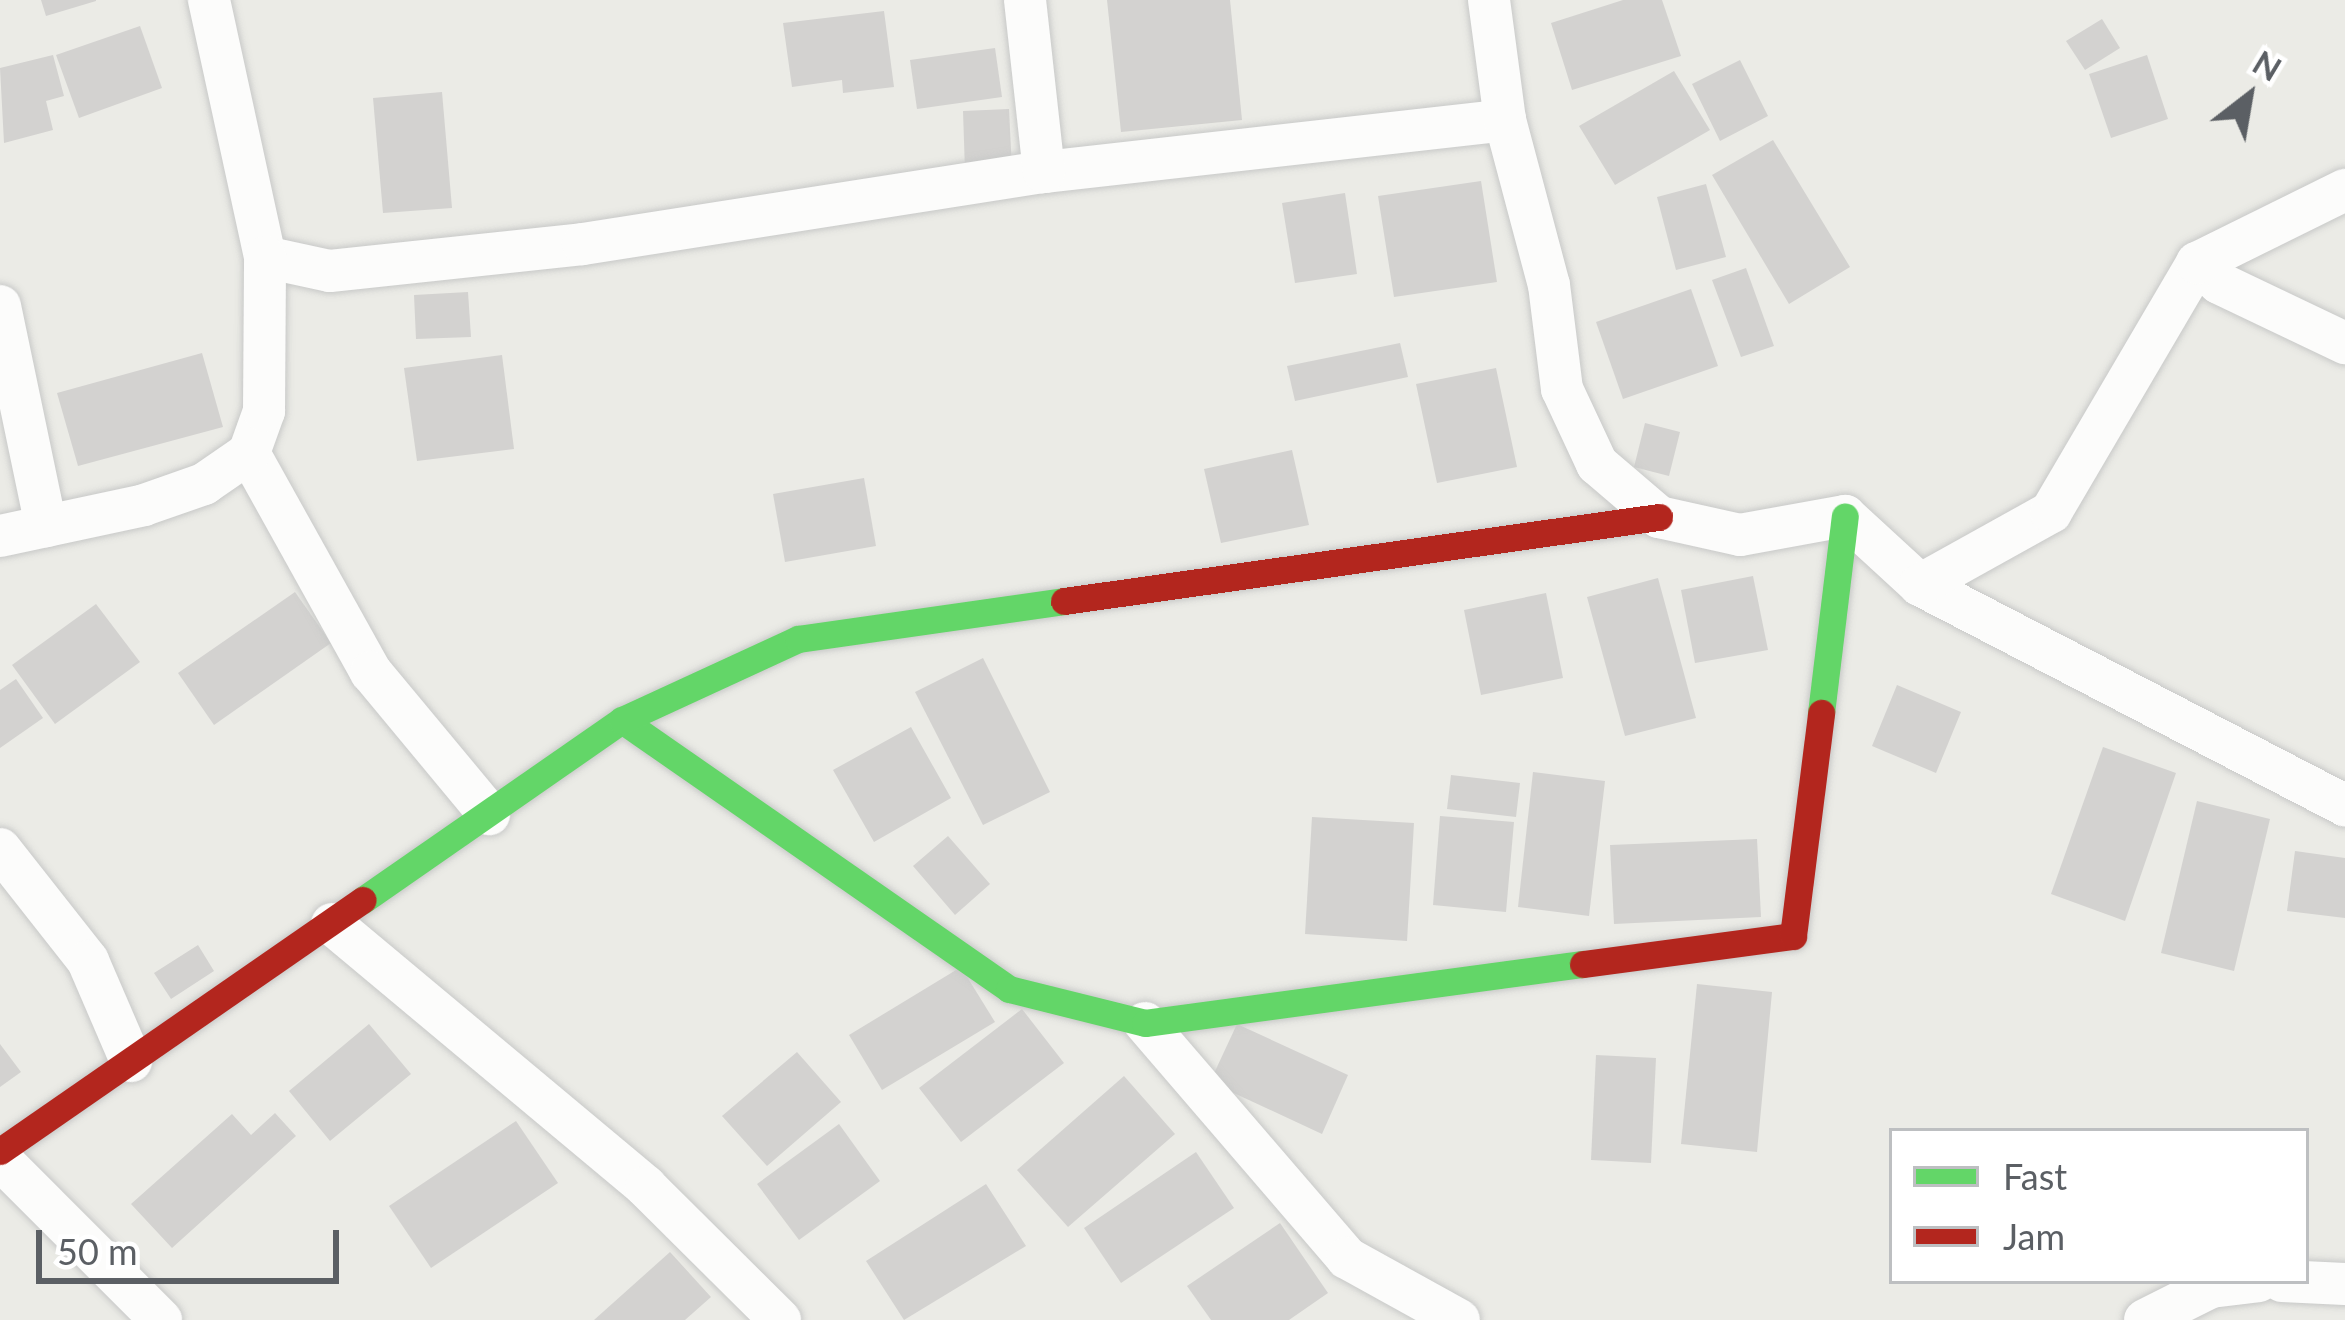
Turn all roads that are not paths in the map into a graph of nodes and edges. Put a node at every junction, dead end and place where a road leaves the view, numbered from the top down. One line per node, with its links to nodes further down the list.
1 (208, 0): 7 (street)
2 (1025, 0): 5 (street)
3 (1490, 0): 4 (street)
4 (1505, 120): 5 (street); 13 (street)
5 (1044, 172): 7 (street)
6 (2345, 190): 8 (street)
7 (265, 257): 11 (street)
8 (2197, 262): 10 (street); 16 (street)
9 (0, 306): 14 (street)
10 (2345, 343)
11 (249, 453): 14 (street); 19 (street)
12 (1845, 516): 13 (street); 16 (street); 22 (street)
13 (1659, 517): 17 (street)
14 (46, 526): 15 (street)
15 (0, 536)
16 (1920, 586): 18 (street)
17 (622, 720): 19 (street); 22 (street)
18 (2345, 805)
19 (489, 814): 21 (street)
20 (0, 848): 23 (street)
21 (332, 924): 23 (street); 29 (street)
22 (1145, 1022): 30 (street)
23 (131, 1060): 24 (street)
24 (0, 1155): 28 (street)
25 (2309, 1282): 27 (street)
26 (2236, 1284): 31 (street)
27 (2345, 1284)
28 (161, 1320)
29 (780, 1320)
30 (1460, 1320)
31 (2145, 1320)

